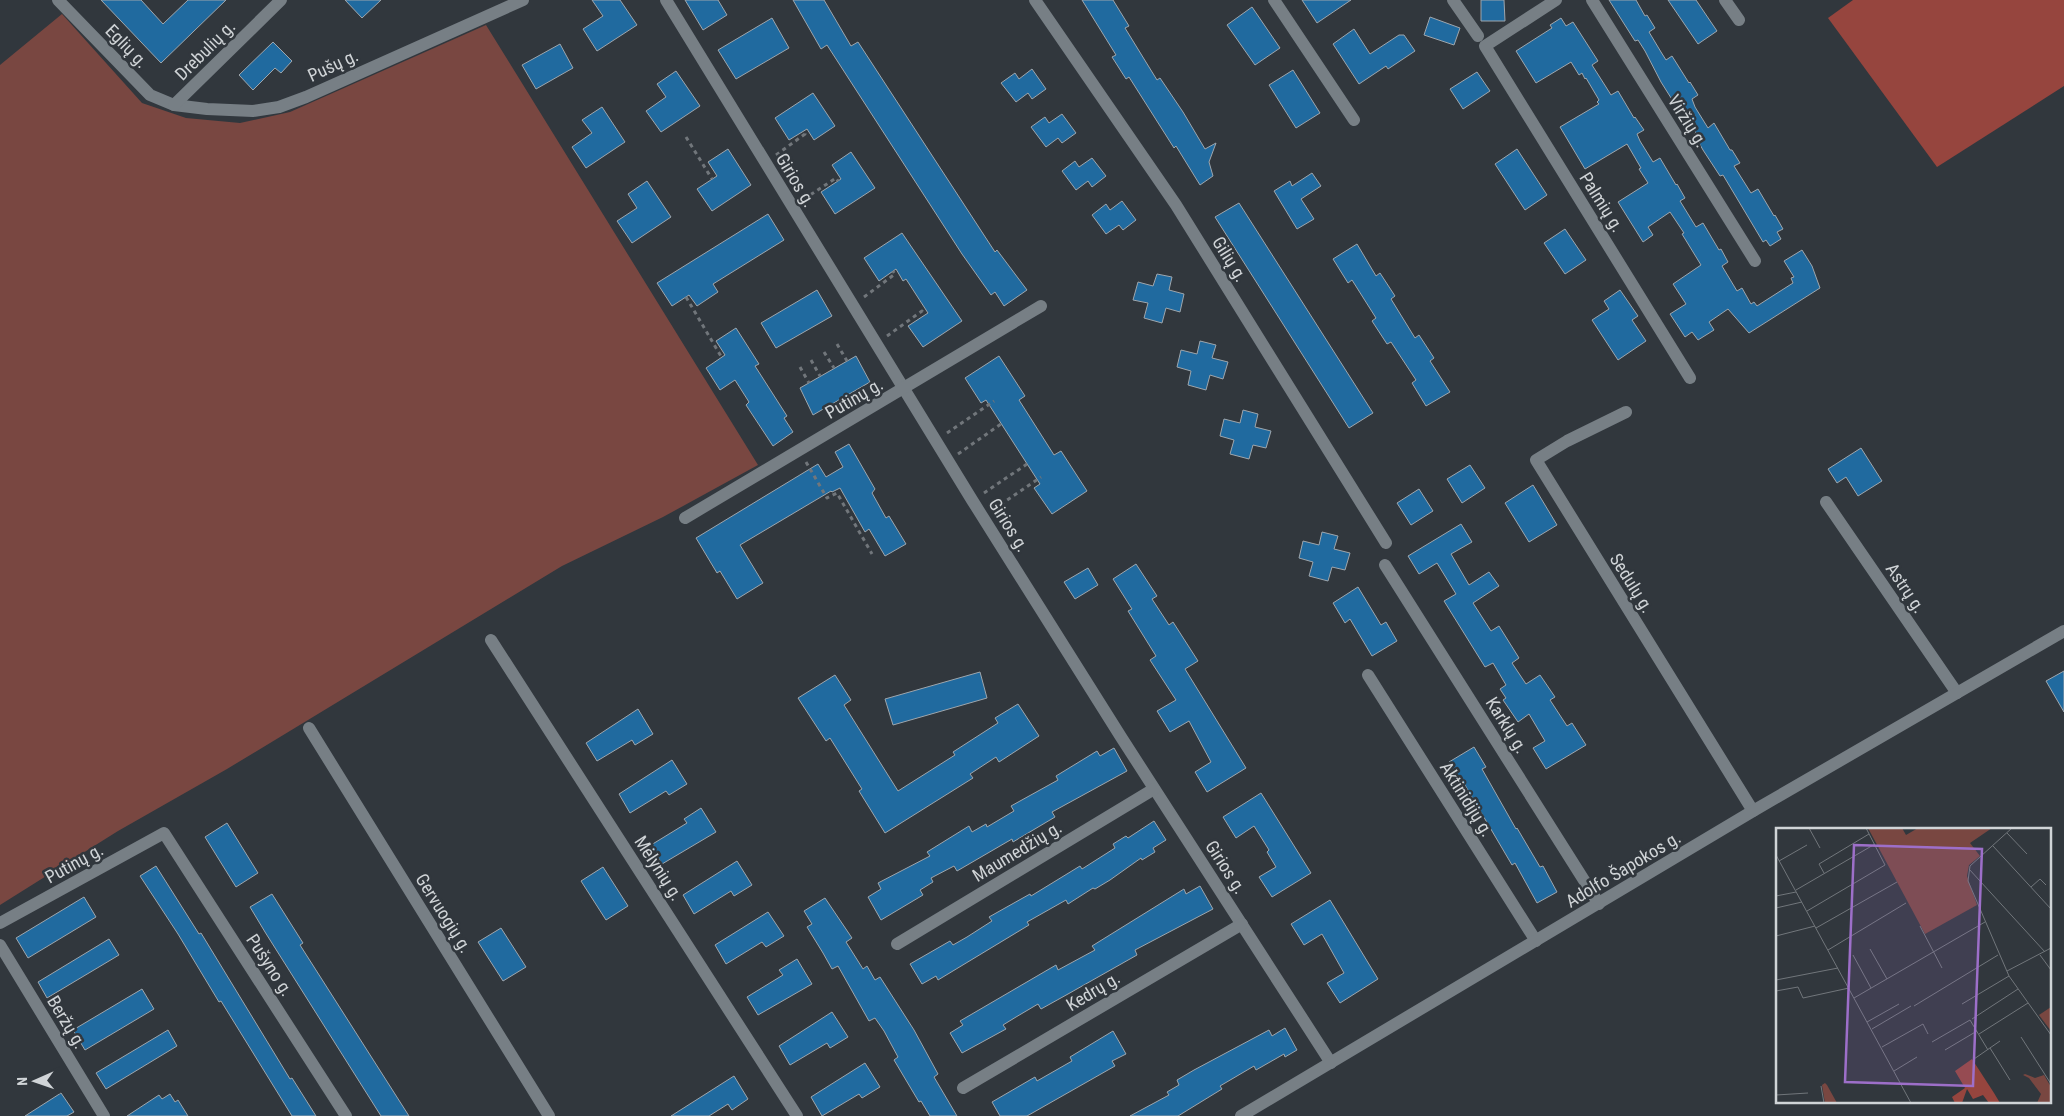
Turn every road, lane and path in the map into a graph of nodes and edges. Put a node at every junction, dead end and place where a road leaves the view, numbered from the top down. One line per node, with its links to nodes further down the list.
1 (58, 0): 13 (street, Eglių g.)
2 (281, 0): 14 (street, Drebulių g.)
3 (523, 0): 14 (street, Pušų g.)
4 (666, 0): 18 (street, Girios g.)
5 (1035, 0): 52 (street, Gilių g.)
6 (1274, 0): 15 (street)
7 (1453, 0): 12 (street, Palmių g.)
8 (1556, 0): 12 (street)
9 (1592, 0): 22 (street, Viržių g.)
10 (1725, 0): 11 (street)
11 (1739, 20)
12 (1481, 41): 37 (street, Palmių g.)
13 (150, 95): 14 (street, Pušų g.)
14 (174, 105)
15 (1354, 120)
16 (804, 131): 18 (path)
17 (686, 137): 19 (path)
18 (765, 163): 21 (street, Girios g.)
19 (712, 179)
20 (838, 181): 21 (path)
21 (792, 207): 25 (street, Girios g.)
22 (1755, 261)
23 (893, 271): 25 (path)
24 (686, 297): 31 (path)
25 (852, 305): 29 (street, Girios g.)
26 (1041, 306): 39 (street, Putinų g.)
27 (925, 315): 29 (path)
28 (836, 344): 33 (path)
29 (876, 344): 39 (street, Girios g.)
30 (824, 352): 35 (path)
31 (722, 358)
32 (811, 360): 36 (path)
33 (847, 361)
34 (800, 367): 38 (path)
35 (834, 368)
36 (820, 376)
37 (1690, 378)
38 (809, 383)
39 (903, 390): 43 (street, Girios g.); 44 (street, Putinų g.)
40 (994, 401): 43 (path)
41 (1626, 412): 61 (street, Sedulų g.)
42 (1001, 424): 45 (path)
43 (935, 440): 45 (street, Girios g.)
44 (799, 450): 51 (street, Putinų g.); 53 (path)
45 (948, 461): 48 (street, Girios g.)
46 (1027, 464): 48 (path)
47 (1041, 477): 50 (path)
48 (972, 500): 50 (street, Girios g.)
49 (1826, 502): 58 (street, Astrų g.)
50 (982, 516): 60 (street, Girios g.)
51 (685, 518)
52 (1386, 543)
53 (872, 554)
54 (1385, 565): 63 (street, Karklų g.)
55 (2064, 631): 58 (street, Adolfo Šapokos g.)
56 (491, 640): 75 (street, Mėlynių g.)
57 (1368, 674): 66 (street, Aktinidijų g.)
58 (1957, 693): 61 (street, Adolfo Šapokos g.)
59 (309, 728): 74 (street, Gervuogių g.)
60 (1154, 789): 65 (street, Girios g.); 67 (street, Maumedžių g.)
61 (1753, 811): 63 (street, Adolfo Šapokos g.)
62 (164, 833): 64 (street, Putinų g.); 73 (street, Pušyno g.)
63 (1599, 904): 66 (street, Adolfo Šapokos g.)
64 (0, 923)
65 (1242, 924): 69 (street, Girios g.); 70 (street, Kedrų g.)
66 (1536, 941): 69 (street, Adolfo Šapokos g.)
67 (898, 944)
68 (0, 945): 72 (street, Beržų g.)
69 (1331, 1063): 71 (street, Adolfo Šapokos g.)
70 (963, 1088)
71 (1243, 1115)
72 (104, 1116)
73 (346, 1116)
74 (549, 1116)
75 (797, 1116)

